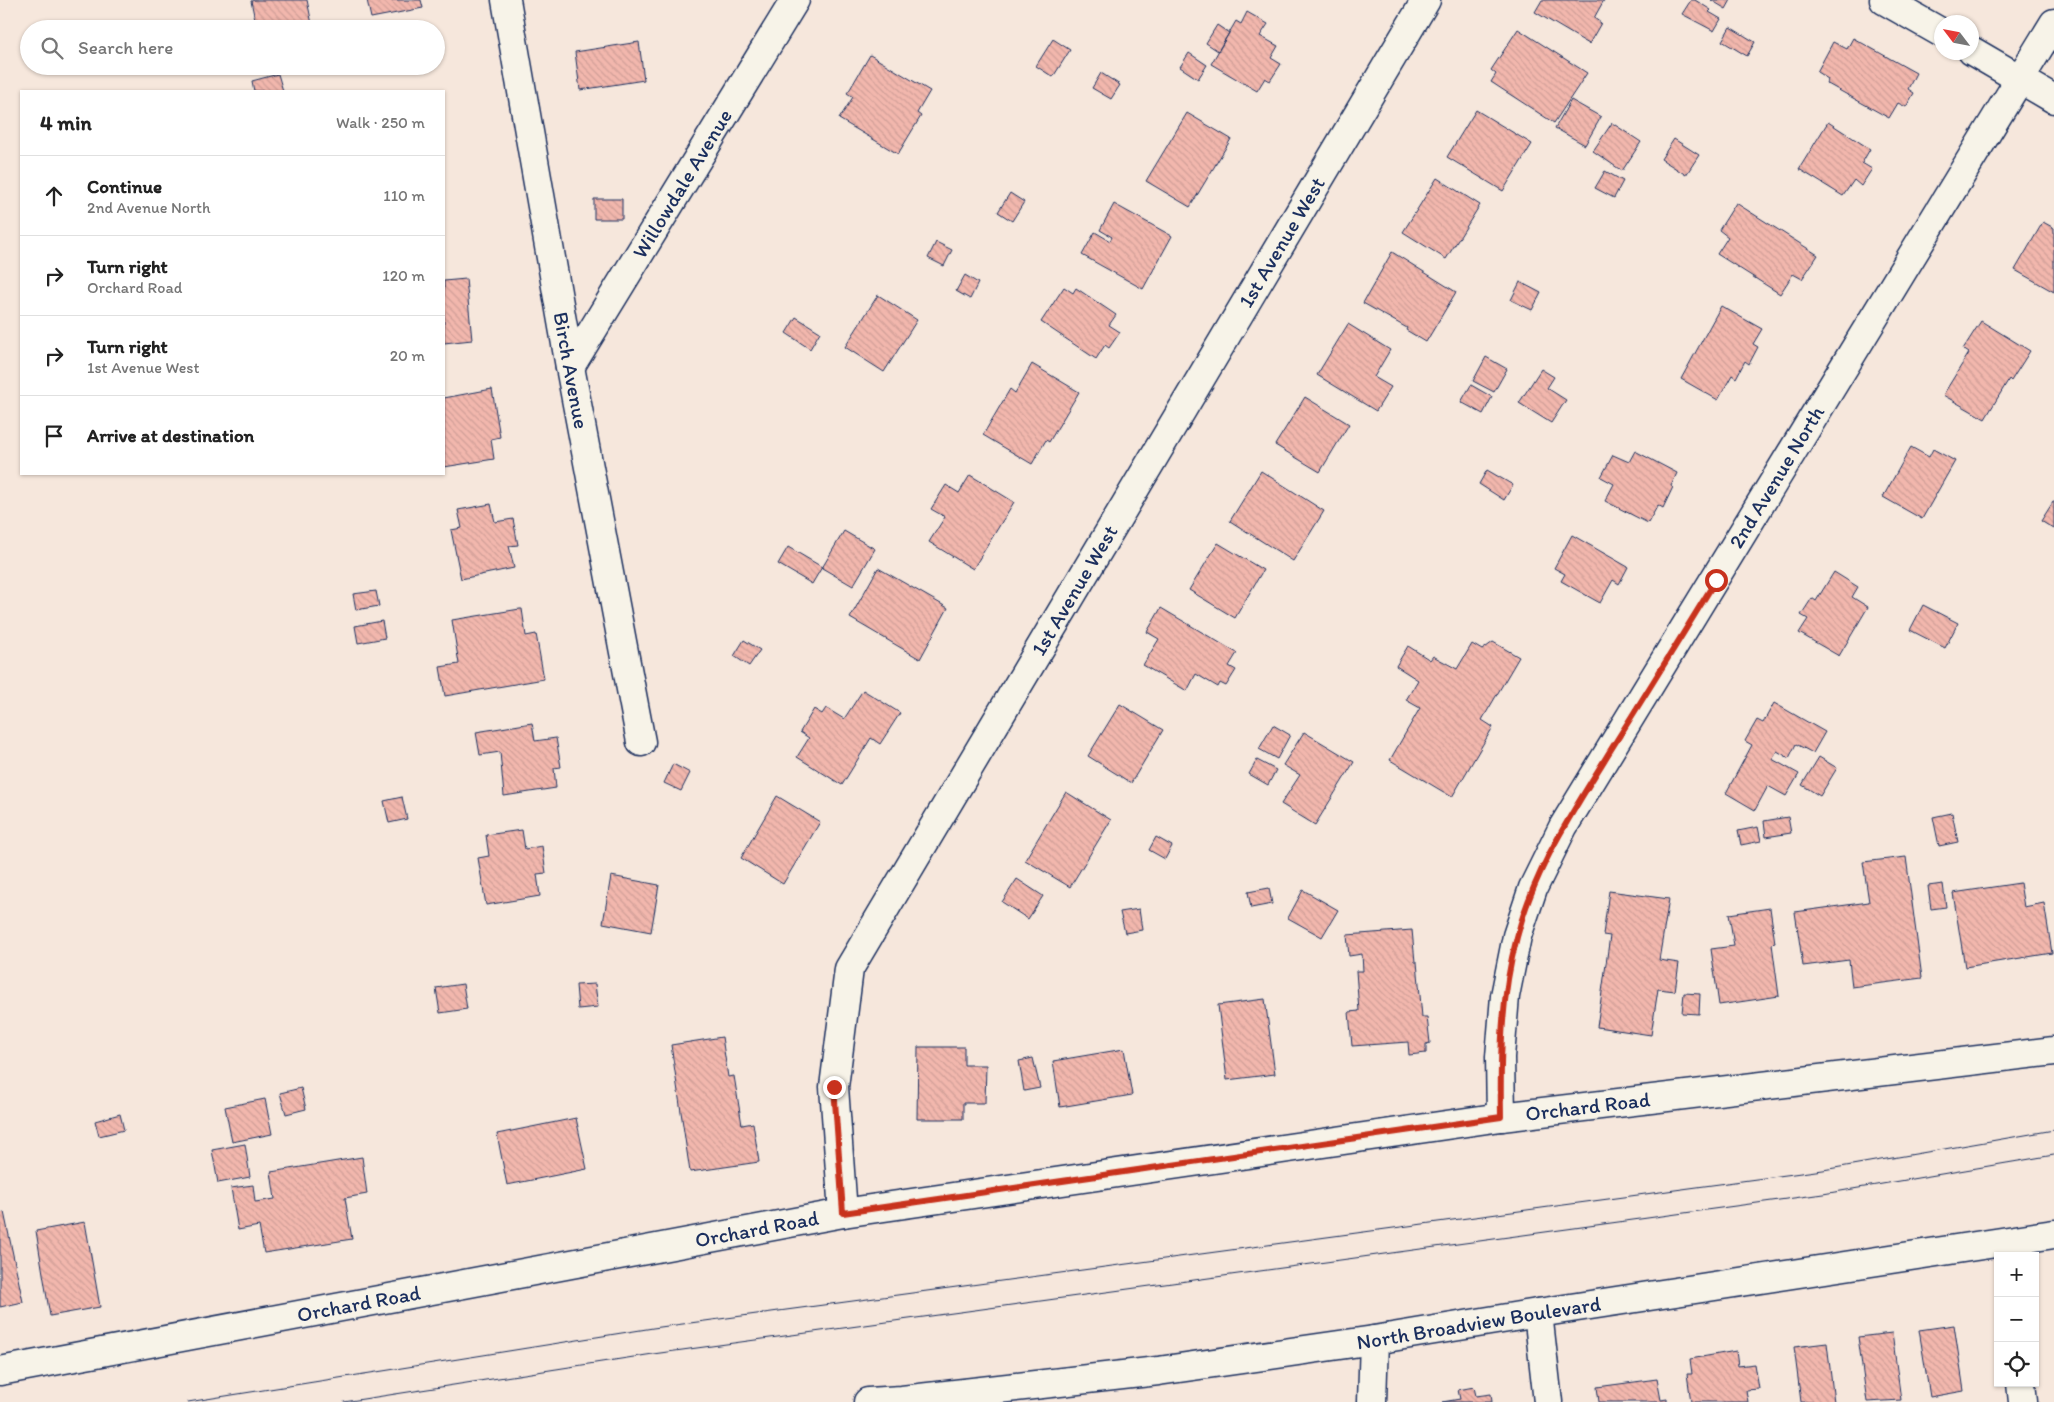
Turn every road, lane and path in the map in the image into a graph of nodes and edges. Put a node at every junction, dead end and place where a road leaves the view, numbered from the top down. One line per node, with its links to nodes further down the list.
1 (506, 0): 10 (street, Birch Avenue)
2 (795, 0): 10 (street, Willowdale Avenue)
3 (1426, 0): 14 (street, 1st Avenue West)
4 (1884, 0): 6 (street)
5 (2054, 23): 8 (street, 2nd Avenue North)
6 (1934, 28)
7 (1979, 55): 8 (street)
8 (2020, 79): 9 (street); 13 (street, 2nd Avenue North)
9 (2054, 99)
10 (570, 367): 11 (street, Birch Avenue)
11 (641, 742)
12 (2054, 1051): 13 (street, Orchard Road)
13 (1501, 1117): 14 (street, Orchard Road)
14 (843, 1213): 19 (street, Orchard Road)
15 (2054, 1234): 16 (street, North Broadview Boulevard)
16 (2002, 1249): 17 (street, North Broadview Boulevard)
17 (1538, 1313): 18 (street, North Broadview Boulevard); 24 (street)
18 (1374, 1340): 21 (street, North Broadview Boulevard); 23 (street)
19 (0, 1371)
20 (2021, 1387): 25 (street)
21 (901, 1401): 22 (street, North Broadview Boulevard)
22 (868, 1402)
23 (1372, 1402)
24 (1548, 1402)
25 (2023, 1402)

